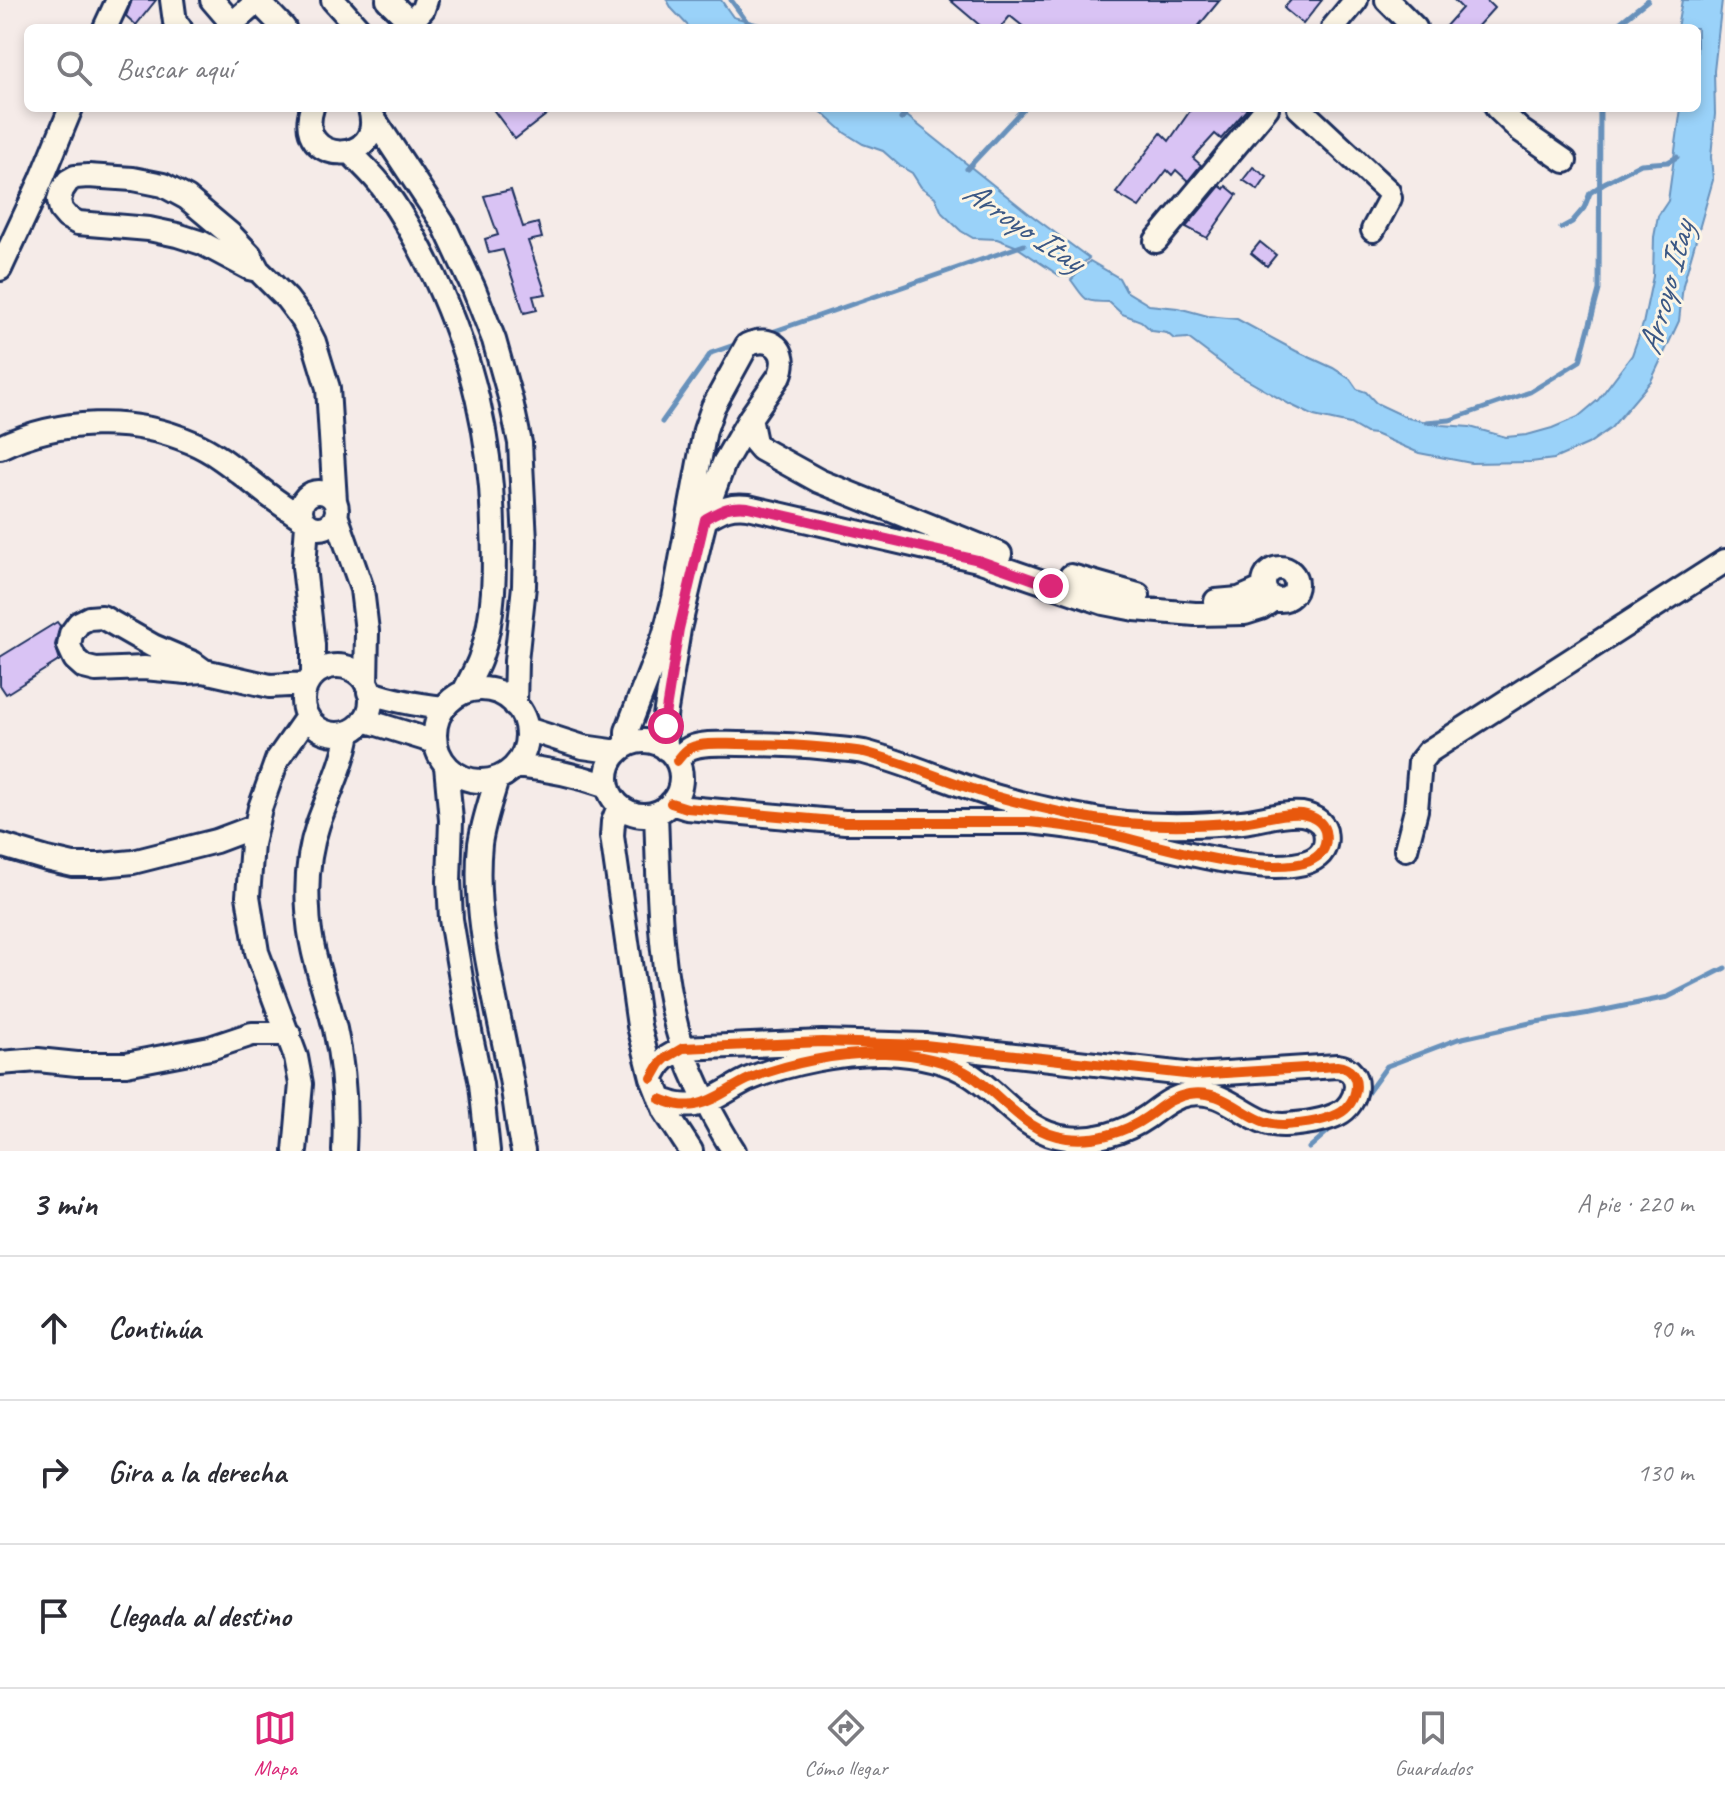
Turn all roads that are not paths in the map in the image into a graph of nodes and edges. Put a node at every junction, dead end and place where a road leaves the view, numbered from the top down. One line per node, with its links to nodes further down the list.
1 (118, 0): 10 (street)
2 (172, 0): 11 (street)
3 (212, 0): 12 (street)
4 (258, 0): 13 (street); 14 (street)
5 (333, 0): 15 (street)
6 (388, 0): 16 (street)
7 (426, 0): 17 (street)
8 (1356, 0): 18 (street)
9 (1387, 0): 19 (street)
10 (107, 24)
11 (177, 24)
12 (230, 24)
13 (235, 24)
14 (280, 24)
15 (354, 24)
16 (407, 24)
17 (409, 24)
18 (1336, 24)
19 (1411, 24)
20 (69, 112): 30 (street)
21 (307, 112): 26 (street)
22 (1264, 112): 29 (street)
23 (1303, 112): 28 (street)
24 (1501, 112): 27 (street)
25 (377, 116): 26 (street); 44 (street)
26 (350, 152): 43 (street)
27 (1565, 161)
28 (1373, 230)
29 (1156, 241)
30 (0, 269)
31 (258, 270): 31 (street); 33 (street)
32 (750, 418): 37 (street); 37 (street); 50 (street)
33 (330, 442): 35 (street); 36 (street)
34 (0, 447): 35 (street)
35 (307, 508): 36 (street); 36 (street); 40 (street)
36 (335, 508): 42 (street)
37 (705, 519): 51 (street)
38 (1725, 561): 59 (street)
39 (204, 671): 39 (street); 41 (street)
40 (310, 680): 41 (street); 42 (street); 46 (street)
41 (270, 686): 46 (street)
42 (368, 687): 45 (street); 47 (street)
43 (464, 692): 44 (street); 45 (street)
44 (515, 705): 48 (street)
45 (444, 708): 49 (street)
46 (306, 712): 47 (street); 56 (street)
47 (357, 726): 49 (street); 71 (street)
48 (527, 729): 50 (street); 53 (street)
49 (435, 742): 52 (street)
50 (623, 748): 51 (street); 54 (street)
51 (672, 755): 55 (street); 55 (street)
52 (446, 766): 53 (street); 72 (street)
53 (506, 772): 54 (street); 73 (street)
54 (614, 796): 55 (street); 68 (street)
55 (663, 808): 64 (street)
56 (256, 826): 57 (street); 60 (street)
57 (216, 841): 58 (street); 60 (street)
58 (0, 845)
59 (1406, 849)
60 (251, 858): 61 (street)
61 (276, 1005): 62 (street); 63 (street)
62 (252, 1034): 63 (street); 66 (street)
63 (289, 1034): 70 (street)
64 (683, 1048): 68 (street); 69 (street); 69 (street)
65 (0, 1050): 66 (street)
66 (38, 1060): 67 (street)
67 (0, 1063)
68 (656, 1088): 69 (street); 74 (street)
69 (707, 1102): 75 (street)
70 (295, 1151)
71 (344, 1151)
72 (488, 1151)
73 (523, 1151)
74 (691, 1151)
75 (734, 1151)

